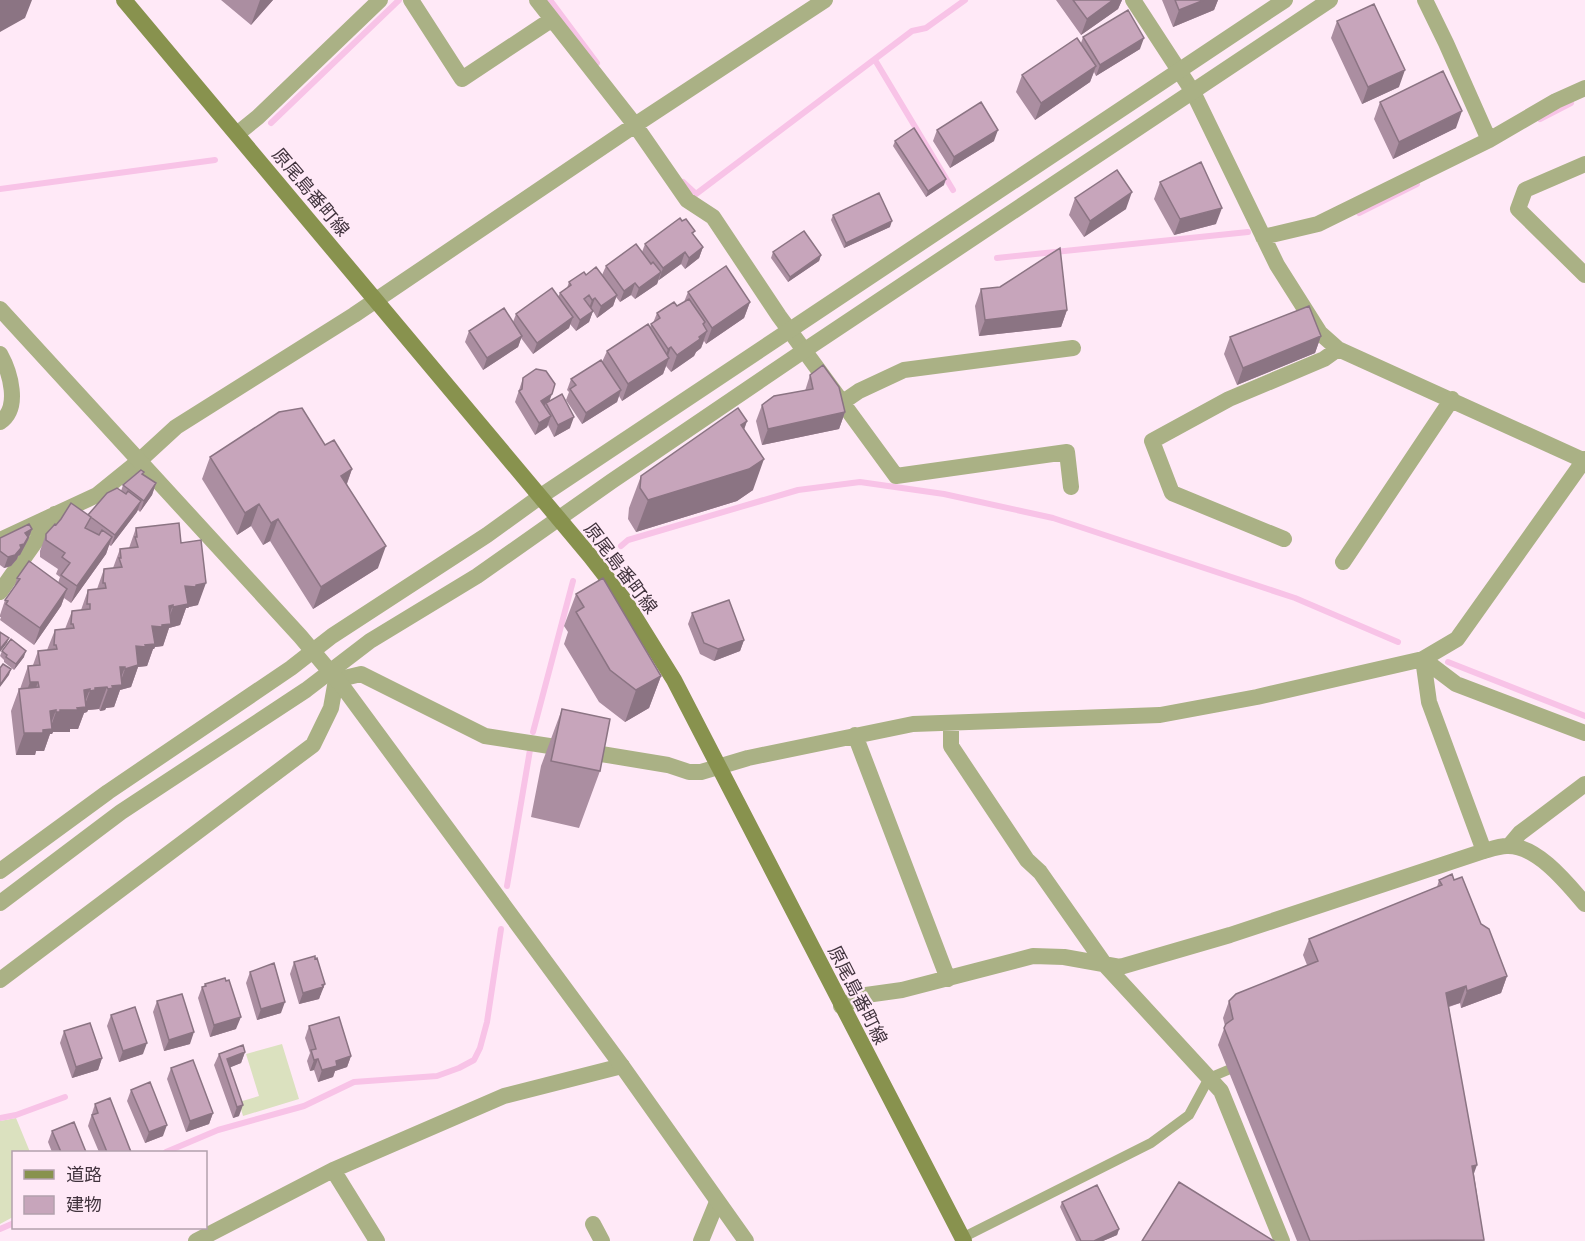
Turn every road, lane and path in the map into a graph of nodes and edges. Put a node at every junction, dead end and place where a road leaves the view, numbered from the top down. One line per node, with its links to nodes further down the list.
1 (124, 0): 15 (main road, 原尾島番町線)
2 (380, 0): 15 (street)
3 (411, 0): 10 (street)
4 (537, 0): 10 (street)
5 (825, 0): 14 (street)
6 (1133, 0): 11 (street)
7 (1285, 0): 11 (street)
8 (1330, 0): 13 (street)
9 (1425, 0): 16 (street)
10 (551, 20): 14 (street)
11 (1180, 70): 13 (street); 22 (street)
12 (1585, 88): 16 (street)
13 (1193, 92): 18 (street); 25 (street)
14 (635, 125): 20 (street); 22 (street)
15 (237, 134): 20 (main road, 原尾島番町線)
16 (1489, 140): 18 (street)
17 (1585, 164): 19 (street)
18 (1263, 237): 24 (street)
19 (1585, 275)
20 (376, 299): 31 (street); 33 (main road, 原尾島番町線)
21 (0, 309): 31 (street)
22 (791, 331): 25 (street); 33 (street)
23 (1073, 348): 28 (street)
24 (1338, 349): 27 (street); 36 (street)
25 (805, 350): 28 (street); 35 (street)
26 (0, 354): 29 (street)
27 (1452, 399): 30 (street); 38 (street)
28 (843, 402): 32 (street)
29 (0, 422)
30 (1585, 460): 41 (street)
31 (139, 461): 34 (street); 40 (street)
32 (1071, 487)
33 (541, 496): 35 (main road, 原尾島番町線); 40 (street)
34 (56, 513): 37 (street); 39 (street)
35 (558, 519): 42 (street); 46 (main road, 原尾島番町線)
36 (1284, 539)
37 (0, 540)
38 (1343, 562)
39 (0, 592)
40 (313, 651): 42 (street); 50 (street)
41 (1423, 659): 43 (street); 44 (street); 49 (street)
42 (333, 676): 46 (street); 51 (street); 55 (street); 57 (street)
43 (951, 723): 45 (street); 53 (street)
44 (1585, 733)
45 (855, 735): 46 (street); 54 (street)
46 (720, 767): 56 (main road, 原尾島番町線)
47 (1585, 784): 48 (street)
48 (1509, 846): 49 (street); 52 (street)
49 (1484, 851): 53 (street)
50 (0, 871)
51 (0, 903)
52 (1585, 904)
53 (1106, 966): 54 (street); 59 (street)
54 (948, 979): 56 (street)
55 (0, 980)
56 (841, 1006): 64 (main road, 原尾島番町線)
57 (622, 1066): 60 (street); 61 (street)
58 (1228, 1070): 59 (lane)
59 (1209, 1078): 64 (lane); 69 (street)
60 (333, 1170): 63 (street); 65 (street)
61 (717, 1202): 67 (street); 68 (street)
62 (593, 1224): 66 (street)
63 (202, 1240)
64 (963, 1240)
65 (377, 1241)
66 (602, 1241)
67 (700, 1241)
68 (746, 1241)
69 (1282, 1241)

